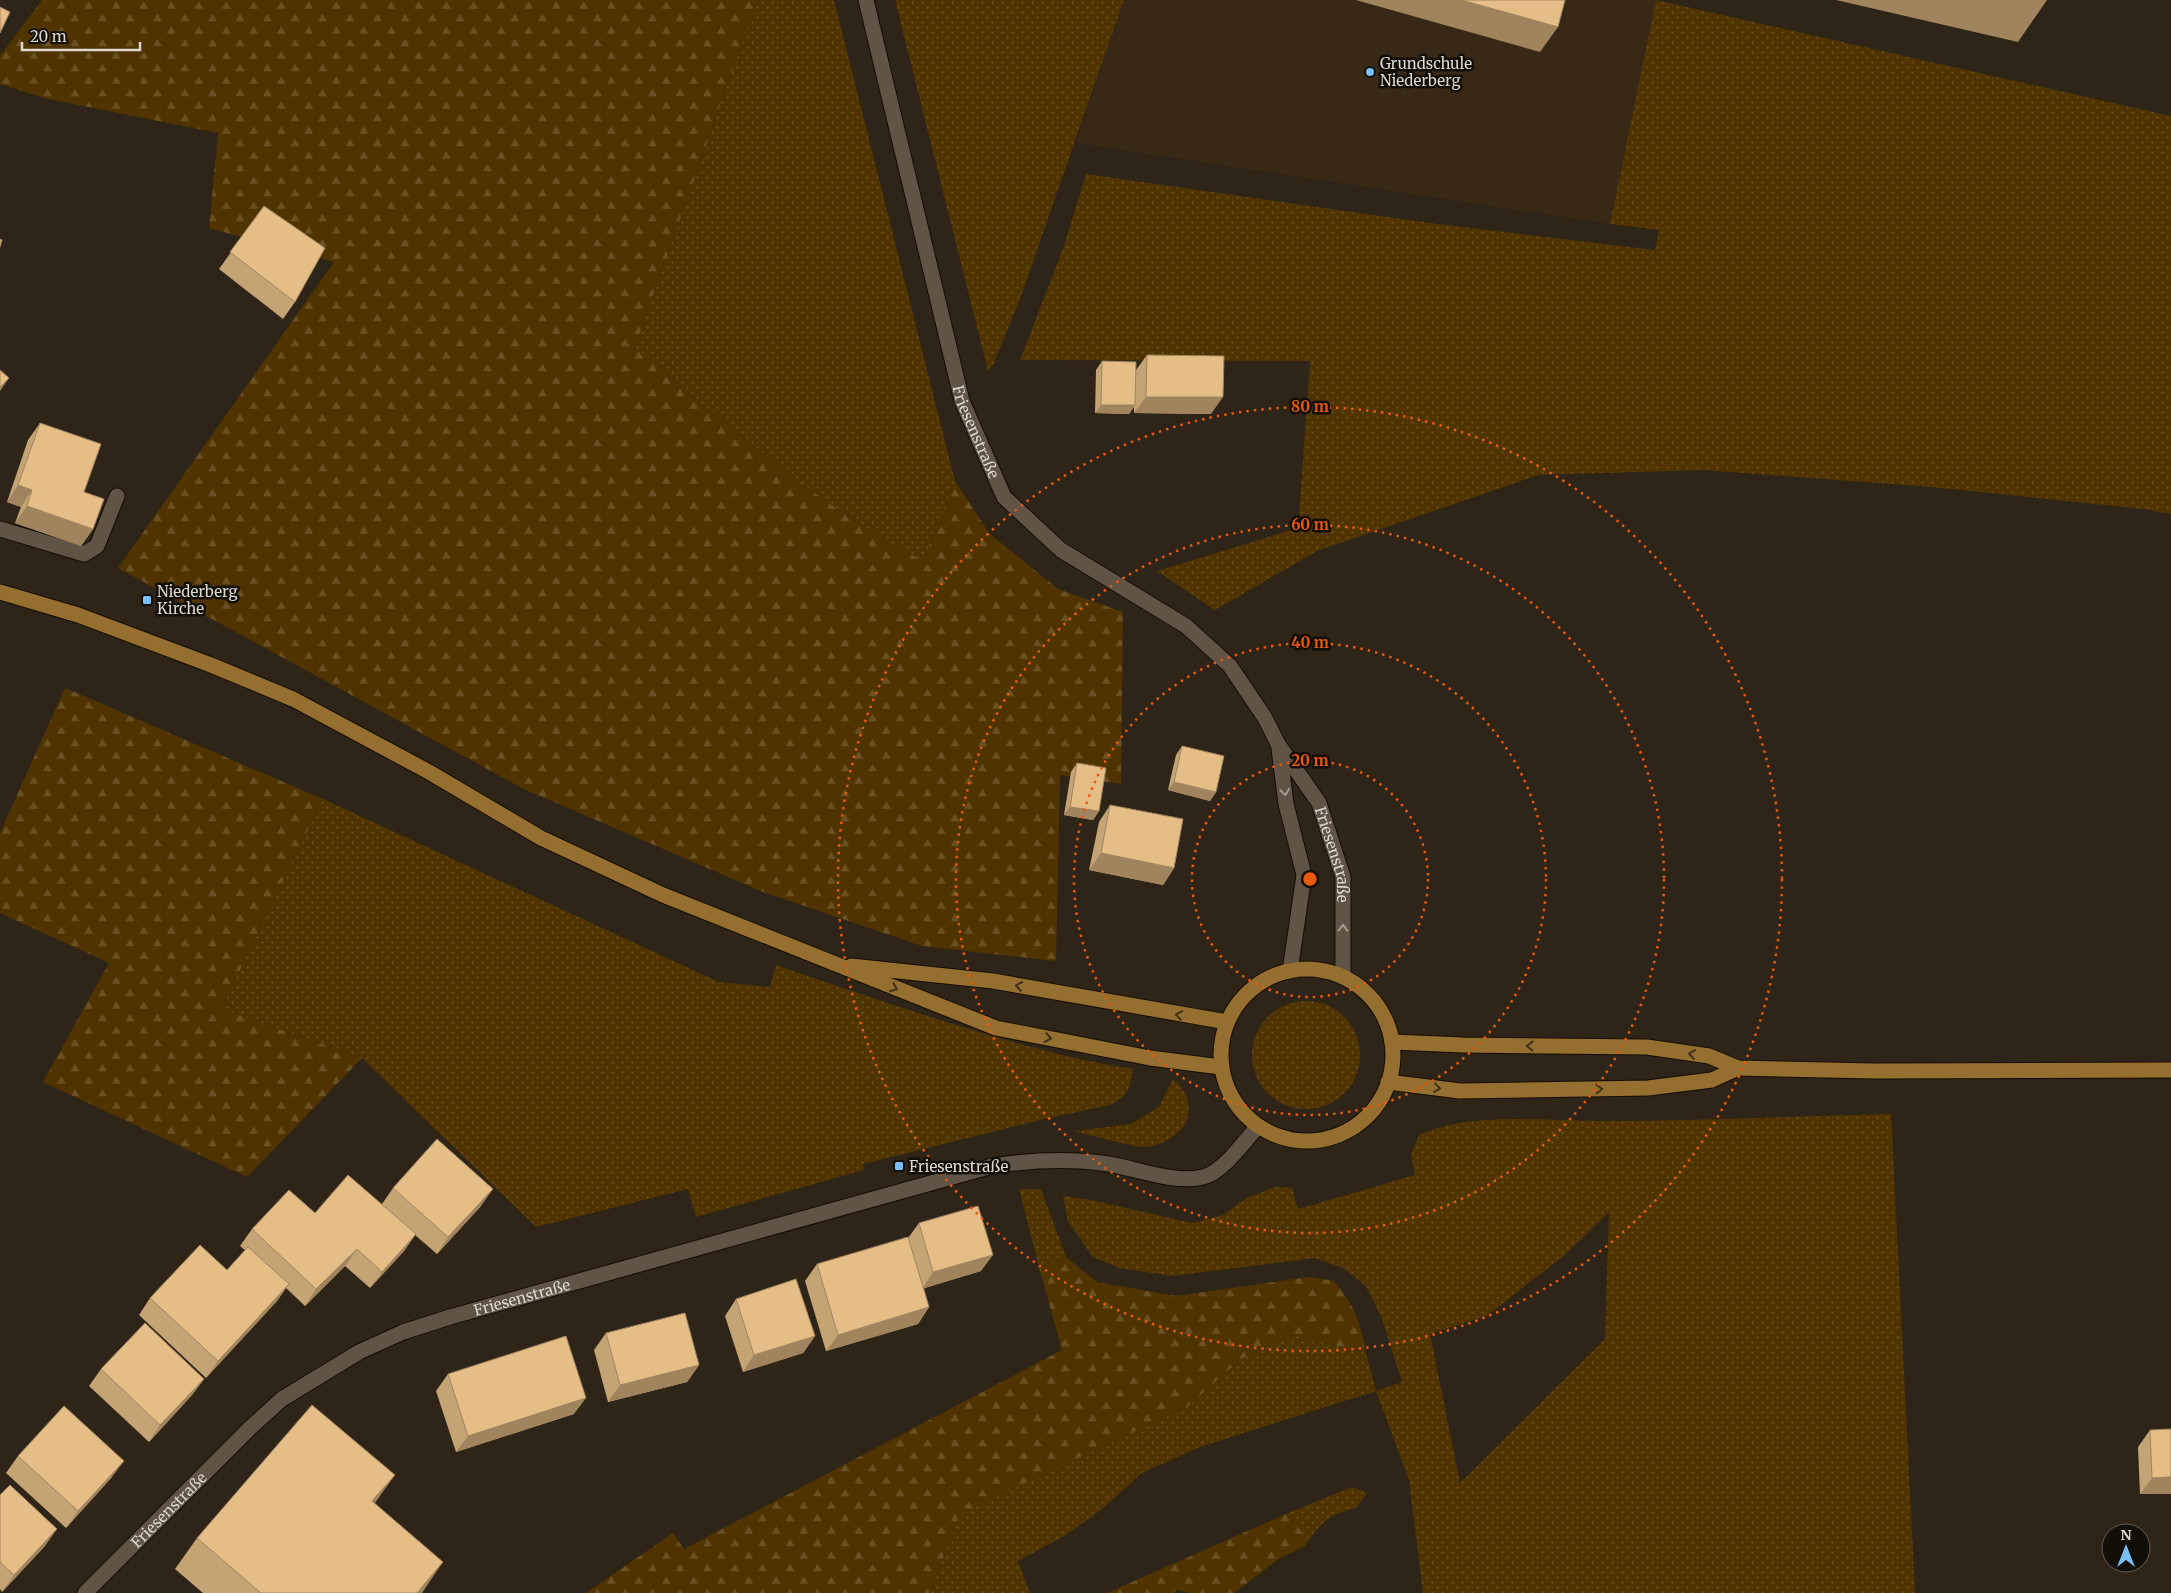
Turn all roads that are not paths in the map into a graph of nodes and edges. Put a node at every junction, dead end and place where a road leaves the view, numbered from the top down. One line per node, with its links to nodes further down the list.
1 (866, 0): 5 (street, Friesenstraße)
2 (117, 496): 3 (street)
3 (0, 529)
4 (0, 592): 6 (main road)
5 (1278, 744): 7 (street, Friesenstraße, one-way to 7); 8 (street, Friesenstraße, one-way to 5)
6 (832, 964): 9 (main road, one-way to 6); 11 (main road, one-way to 11)
7 (1290, 971): 8 (main road); 9 (main road)
8 (1343, 977): 10 (main road)
9 (1227, 1022): 11 (main road)
10 (1392, 1042): 12 (main road, one-way to 10); 14 (main road)
11 (1221, 1067): 15 (main road)
12 (1738, 1068): 13 (main road); 14 (main road, one-way to 12)
13 (2171, 1070)
14 (1388, 1082): 15 (main road)
15 (1258, 1126): 16 (street, Friesenstraße)
16 (86, 1593)

